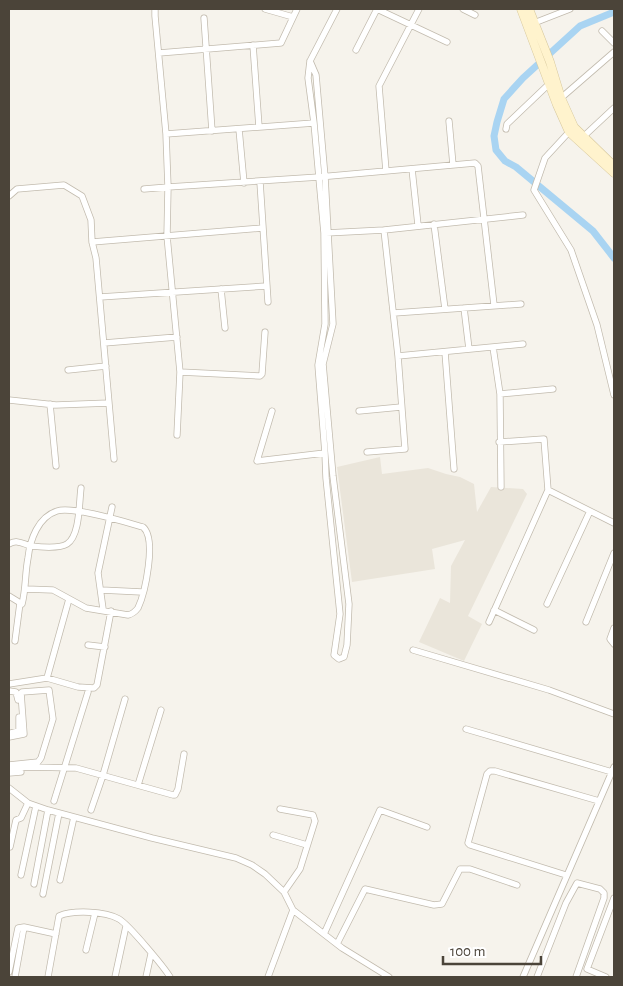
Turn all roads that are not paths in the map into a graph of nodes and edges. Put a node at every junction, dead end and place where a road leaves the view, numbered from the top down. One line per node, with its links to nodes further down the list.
1 (155, 9): 24 (street)
2 (265, 9): 12 (street)
3 (297, 9): 12 (street)
4 (337, 9): 25 (street)
5 (377, 9): 15 (street); 22 (street)
6 (419, 9): 15 (street)
7 (463, 9): 11 (street)
8 (521, 9): 17 (main road)
9 (529, 9): 14 (main road)
10 (570, 9): 14 (street)
11 (475, 15)
12 (293, 17): 20 (street)
13 (204, 18): 21 (street)
14 (534, 23): 17 (main road)
15 (411, 25): 18 (street); 41 (street)
16 (602, 31): 19 (street)
17 (536, 39): 26 (main road); 26 (main road)
18 (448, 42)
19 (614, 42)
20 (253, 45): 21 (street); 31 (street)
21 (206, 49): 24 (street); 34 (street)
22 (356, 50)
23 (614, 52): 27 (street)
24 (159, 53): 36 (street)
25 (310, 61): 30 (street); 43 (street)
26 (550, 80): 27 (main road); 33 (street); 35 (main road)
27 (561, 98): 37 (main road)
28 (614, 108): 37 (street)
29 (449, 121): 38 (street)
30 (314, 123): 31 (street); 43 (street)
31 (259, 127): 32 (street)
32 (239, 129): 34 (street); 45 (street)
33 (506, 129)
34 (212, 131): 36 (street)
35 (569, 132): 42 (main road); 84 (street)
36 (166, 134): 46 (street)
37 (583, 137): 39 (main road)
38 (453, 165): 40 (street); 50 (street)
39 (614, 166)
40 (412, 169): 41 (street); 52 (street)
41 (386, 171): 43 (street)
42 (614, 173)
43 (322, 177): 44 (street); 55 (street)
44 (260, 182): 45 (street); 53 (street)
45 (244, 183): 46 (street)
46 (168, 187): 47 (street); 56 (street)
47 (144, 189)
48 (9, 196): 57 (street)
49 (523, 215): 50 (street)
50 (484, 219): 51 (street); 64 (street)
51 (434, 224): 52 (street); 66 (street)
52 (418, 225): 54 (street)
53 (263, 228): 56 (street); 58 (street)
54 (384, 230): 55 (street); 67 (street)
55 (326, 233): 68 (street); 70 (street)
56 (167, 236): 57 (street); 60 (street)
57 (92, 242): 61 (street)
58 (267, 286): 59 (street); 62 (street)
59 (221, 289): 60 (street); 69 (street)
60 (172, 292): 61 (street); 72 (street)
61 (100, 297): 73 (street)
62 (268, 302)
63 (520, 304): 64 (street)
64 (494, 305): 65 (street)
65 (464, 308): 66 (street); 76 (street)
66 (445, 309): 67 (street)
67 (394, 313): 78 (street)
68 (325, 325): 70 (street); 94 (street)
69 (225, 328)
70 (332, 328): 94 (street)
71 (265, 332): 81 (street)
72 (177, 337): 73 (street); 81 (street)
73 (104, 343): 79 (street)
74 (523, 344): 75 (street)
75 (493, 347): 76 (street); 83 (street)
76 (469, 349): 77 (street)
77 (446, 352): 78 (street); 97 (street)
78 (398, 356): 88 (street)
79 (106, 366): 80 (street); 86 (street)
80 (68, 370)
81 (180, 372): 91 (street)
82 (553, 389): 83 (street)
83 (500, 394): 92 (street)
84 (614, 394)
85 (9, 400): 87 (street)
86 (109, 403): 87 (street); 95 (street)
87 (50, 404): 96 (street)
88 (401, 407): 90 (street); 93 (street)
89 (272, 411): 94 (street)
90 (359, 411)
91 (177, 435)
92 (500, 442): 98 (street); 100 (street)
93 (367, 452)
94 (325, 453)
95 (114, 459)
96 (56, 466)
97 (454, 469)
98 (501, 487)
99 (81, 488): 103 (street)
100 (548, 490): 102 (street); 118 (street)
101 (112, 507): 104 (street)
102 (590, 511): 105 (street); 115 (street)
103 (78, 512): 104 (street); 107 (street); 107 (street)
104 (108, 518): 110 (street); 111 (street)
105 (614, 523)
106 (9, 544): 107 (street)
107 (31, 546): 109 (street)
108 (614, 553): 120 (street)
109 (26, 588): 113 (street); 114 (street)
110 (101, 590): 111 (street); 116 (street)
111 (142, 592): 117 (street)
112 (9, 596): 114 (street)
113 (69, 599): 116 (street); 128 (street)
114 (20, 603): 123 (street)
115 (547, 604)
116 (103, 609): 117 (street)
117 (110, 610): 126 (street)
118 (494, 610): 119 (street); 122 (street)
119 (489, 622)
120 (586, 622)
121 (614, 628): 124 (street)
122 (534, 630)
123 (14, 641)
124 (614, 644)
125 (88, 645): 126 (street)
126 (105, 646): 128 (street)
127 (413, 650): 134 (street)
128 (47, 678): 129 (street)
129 (9, 684)
130 (9, 691): 136 (street)
131 (88, 692): 139 (street)
132 (125, 699): 144 (street)
133 (161, 710): 145 (street)
134 (614, 714)
135 (466, 729): 142 (street)
136 (9, 735): 138 (street)
137 (184, 754): 145 (street)
138 (9, 765)
139 (65, 766): 140 (street); 144 (street); 147 (street)
140 (38, 767): 141 (street); 143 (street)
141 (9, 769)
142 (613, 769): 148 (street)
143 (9, 773)
144 (103, 775): 145 (street); 153 (street)
145 (138, 785)
146 (9, 788): 149 (street)
147 (54, 801)
148 (599, 801): 161 (street); 161 (street)
149 (28, 803): 150 (street); 159 (street)
150 (36, 806): 152 (street); 160 (street)
151 (280, 809): 158 (street)
152 (48, 810): 154 (street); 163 (street)
153 (91, 810)
154 (59, 813): 155 (street); 166 (street)
155 (74, 817): 162 (street); 165 (street)
156 (428, 826): 175 (street)
157 (274, 835): 158 (street)
158 (308, 845): 165 (street)
159 (10, 847)
160 (21, 875)
161 (566, 875): 168 (street)
162 (60, 880)
163 (34, 884)
164 (517, 885): 176 (street)
165 (284, 892): 170 (street)
166 (43, 894)
167 (614, 898): 191 (street)
168 (556, 899): 169 (street); 179 (street)
169 (566, 903): 181 (street); 190 (street)
170 (293, 910): 175 (street); 187 (street)
171 (95, 913): 172 (street); 174 (street); 177 (street)
172 (126, 926): 178 (street); 184 (street)
173 (24, 927): 174 (street); 180 (street); 182 (street)
174 (56, 934): 183 (street)
175 (324, 934): 176 (street)
176 (337, 944): 188 (street)
177 (86, 950)
178 (151, 954): 185 (street); 186 (street)
179 (526, 970): 181 (street); 189 (street)
180 (9, 972)
181 (537, 976)
182 (15, 977)
183 (48, 977)
184 (115, 977)
185 (146, 977)
186 (170, 977)
187 (268, 977)
188 (389, 977)
189 (523, 977)
190 (576, 977)
191 (606, 977)

